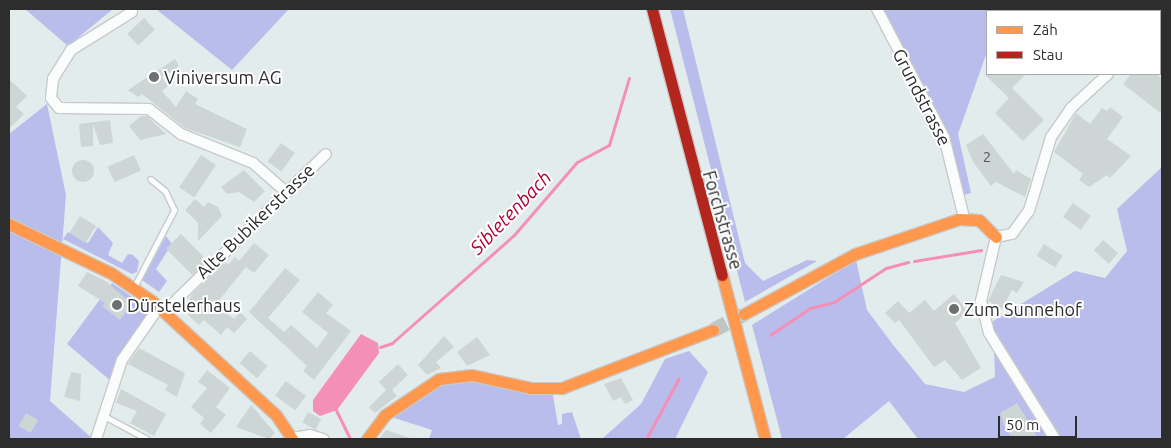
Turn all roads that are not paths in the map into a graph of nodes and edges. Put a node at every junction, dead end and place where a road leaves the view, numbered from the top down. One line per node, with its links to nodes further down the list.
1 (640, 9): 5 (main road)
2 (877, 9): 11 (street, Grundstrasse)
3 (653, 10): 25 (main road, Forchstrasse)
4 (132, 12): 9 (street)
5 (652, 64)
6 (1107, 75): 13 (street)
7 (326, 154): 9 (street, Alte Bubikerstrasse)
8 (150, 179): 14 (lane)
9 (286, 192): 15 (street, Alte Bubikerstrasse)
10 (693, 218): 24 (main road, Forchstrasse)
11 (964, 218): 13 (main road); 16 (main road)
12 (9, 224): 14 (main road)
13 (996, 237): 26 (street)
14 (134, 287): 15 (main road)
15 (162, 309): 18 (street, Alte Bubikerstrasse); 19 (main road)
16 (744, 314)
17 (713, 330): 23 (main road)
18 (106, 417): 20 (street, Alte Bubikerstrasse); 21 (lane)
19 (292, 438): 22 (street)
20 (96, 439)
21 (147, 439)
22 (323, 439)
23 (368, 439)
24 (753, 439)
25 (765, 439)
26 (1055, 439)

